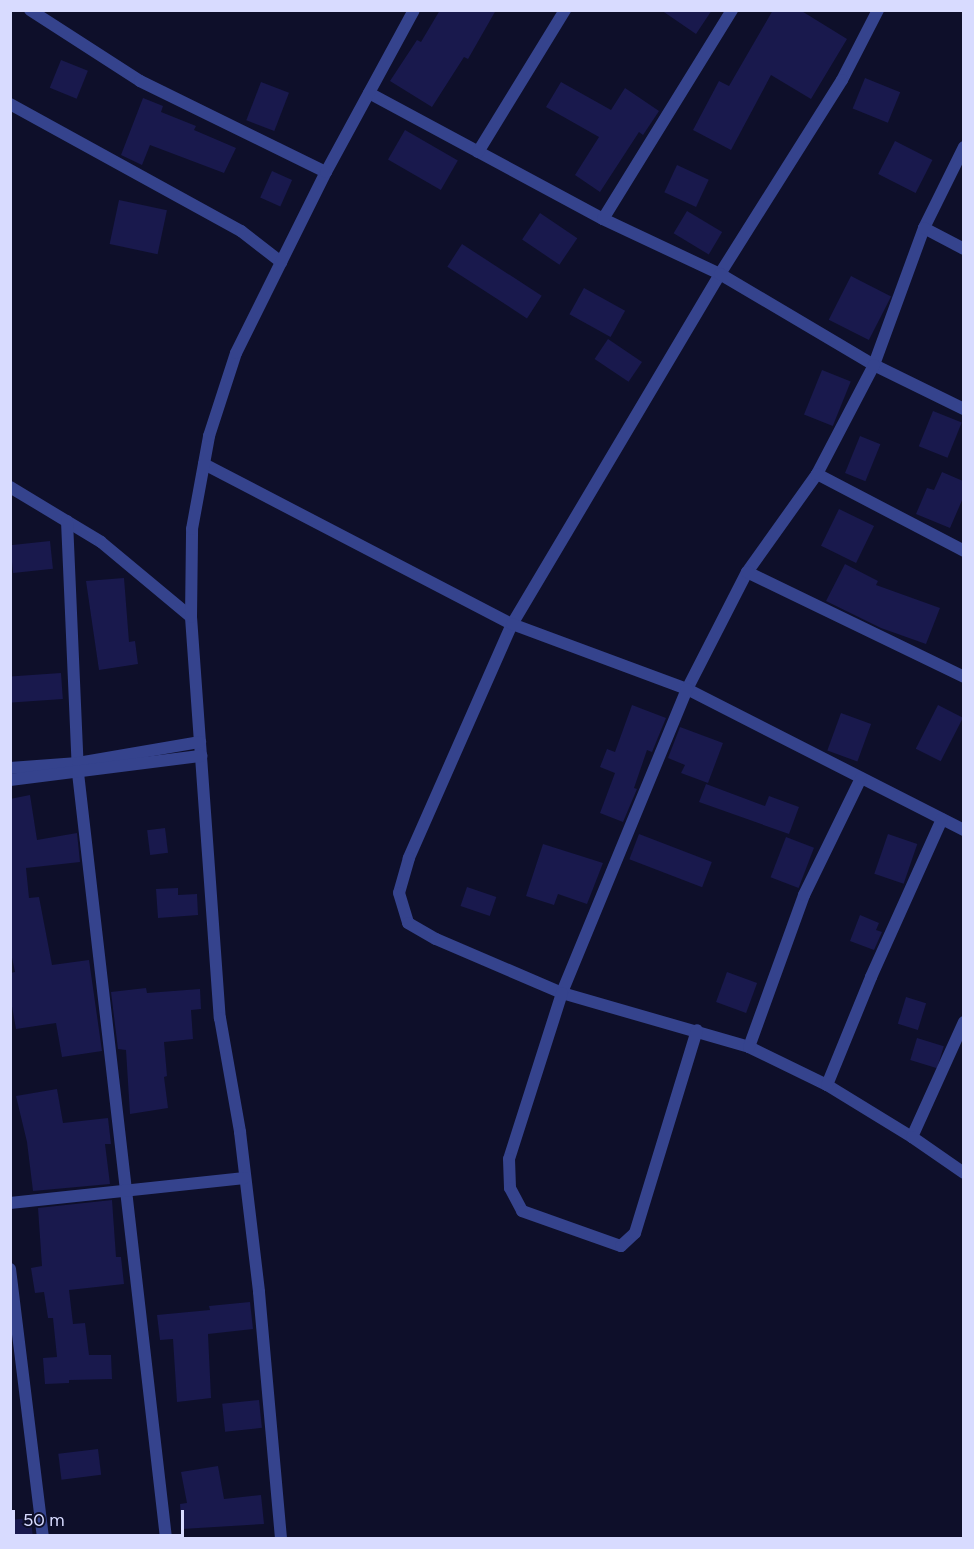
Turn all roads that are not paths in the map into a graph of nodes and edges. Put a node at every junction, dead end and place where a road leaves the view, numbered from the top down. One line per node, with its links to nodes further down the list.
1 (30, 10): 10 (street)
2 (414, 10): 6 (street)
3 (565, 10): 9 (street)
4 (732, 10): 11 (street)
5 (878, 10): 15 (street)
6 (369, 93): 9 (street); 10 (street)
7 (10, 104): 14 (street)
8 (963, 147): 12 (street)
9 (478, 152): 11 (street)
10 (326, 172): 14 (street)
11 (603, 219): 15 (street)
12 (924, 228): 13 (street); 16 (street)
13 (963, 249)
14 (280, 262): 18 (street)
15 (720, 274): 16 (street); 25 (street)
16 (874, 365): 17 (street); 19 (street)
17 (963, 409)
18 (204, 464): 24 (street); 25 (street)
19 (817, 474): 22 (street); 23 (street)
20 (10, 487): 21 (street)
21 (67, 522): 24 (street); 31 (street)
22 (963, 551)
23 (747, 572): 26 (street); 27 (street)
24 (191, 617): 28 (street)
25 (512, 624): 27 (street); 36 (street)
26 (963, 677)
27 (687, 689): 32 (street); 36 (street)
28 (200, 742): 29 (street); 31 (street)
29 (201, 756): 31 (street); 43 (street)
30 (10, 768): 31 (street)
31 (78, 768): 33 (street); 44 (street)
32 (861, 778): 34 (street); 39 (street)
33 (10, 780)
34 (942, 819): 35 (street); 40 (street)
35 (963, 830)
36 (562, 993): 38 (street); 38 (street)
37 (963, 1022): 41 (street)
38 (697, 1030): 39 (street)
39 (749, 1047): 40 (street)
40 (827, 1085): 41 (street)
41 (912, 1137): 42 (street)
42 (963, 1173)
43 (245, 1178): 44 (street); 49 (street)
44 (126, 1191): 45 (street); 48 (street)
45 (10, 1203)
46 (10, 1269): 47 (street)
47 (43, 1539)
48 (166, 1539)
49 (281, 1539)

